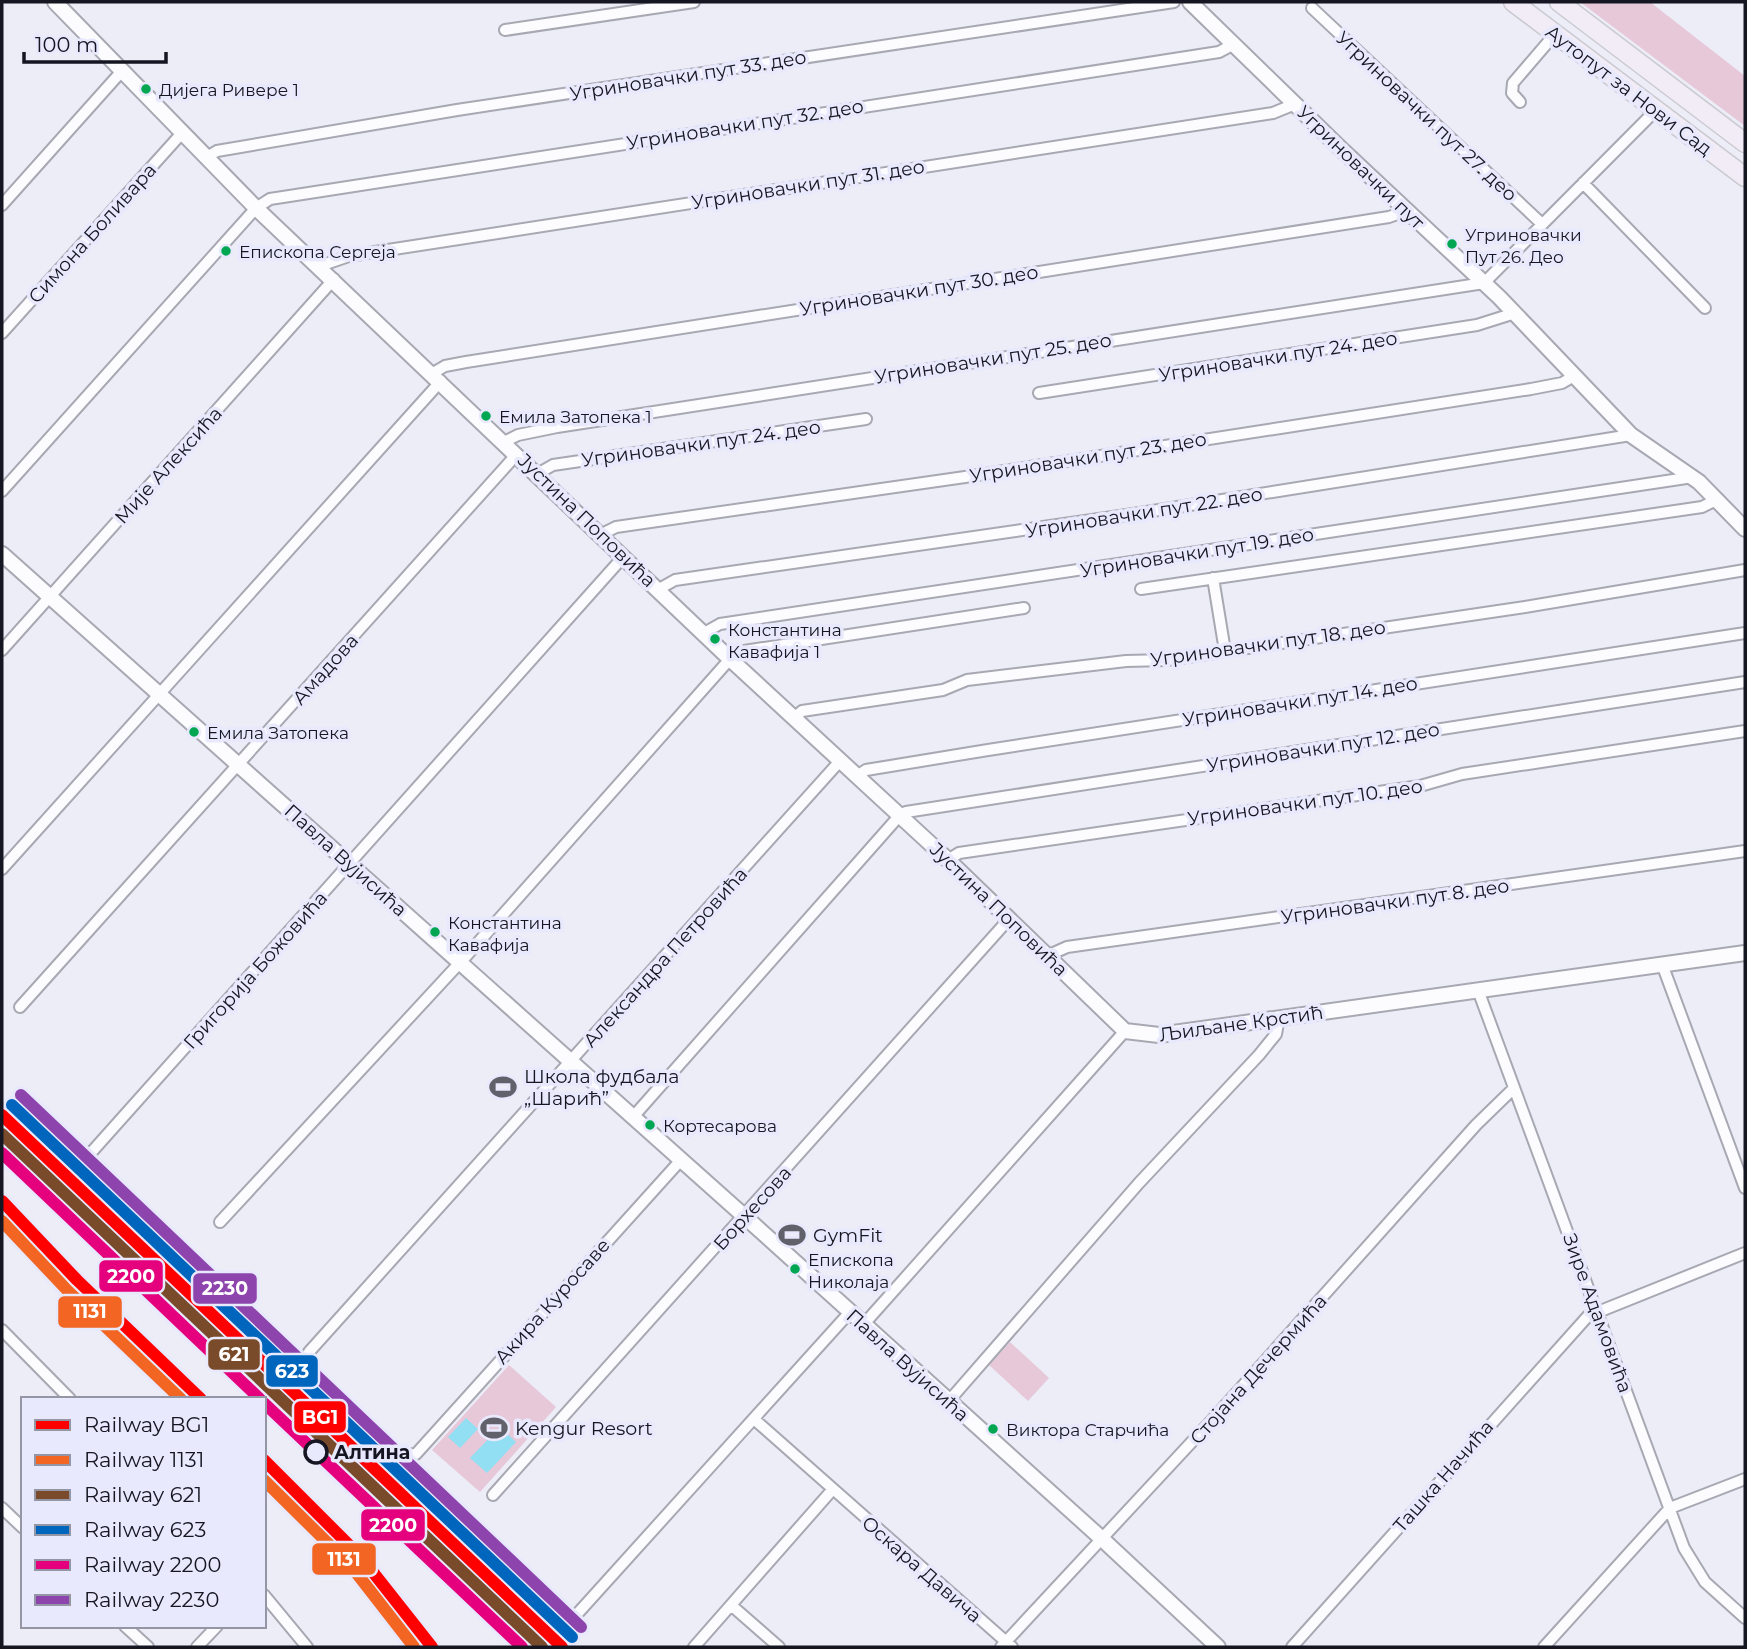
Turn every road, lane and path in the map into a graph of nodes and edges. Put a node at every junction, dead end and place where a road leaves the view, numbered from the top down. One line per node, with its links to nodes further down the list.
1 (55, 2): 11 (street, Јустина Поповића)
2 (694, 2): 8 (street)
3 (1174, 2): 17 (street, Угриновачки пут 33. део)
4 (1190, 2): 10 (street, Угриновачки пут)
5 (1513, 2): 9 (main road, Аутопут за Нови Сад)
6 (1559, 2): 16 (main road, Аутопут за Нови Сад)
7 (1312, 8): 23 (street, Угриновачки пут 27. део)
8 (505, 30)
9 (1555, 34): 12 (street); 14 (main road, Аутопут за Нови Сад)
10 (1234, 44): 13 (street, Угриновачки пут); 21 (street, Угриновачки пут 32. део)
11 (121, 72): 15 (street, Јустина Поповића); 20 (street)
12 (1520, 102)
13 (1295, 104): 22 (street, Угриновачки пут); 24 (street, Угриновачки пут 31. део)
14 (1656, 110): 18 (main road, Аутопут за Нови Сад); 19 (street)
15 (182, 133): 17 (street, Јустина Поповића); 29 (street, Симона Боливара)
16 (1745, 143)
17 (205, 158): 21 (street, Јустина Поповића)
18 (1745, 177)
19 (1583, 183): 23 (street); 27 (street)
20 (2, 205)
21 (256, 208): 24 (street, Јустина Поповића); 39 (street)
22 (1406, 211): 26 (street, Угриновачки пут); 31 (street, Угриновачки пут 30. део)
23 (1542, 224): 26 (street)
24 (320, 266): 25 (street, Јустина Поповића)
25 (334, 279): 31 (street, Јустина Поповића); 49 (street, Мије Алексића)
26 (1484, 283): 28 (street, Угриновачки пут); 35 (street, Угриновачки пут 25. део)
27 (1704, 308)
28 (1515, 313): 30 (street, Угриновачки пут); 32 (street, Угриновачки пут 24. део)
29 (2, 334)
30 (1574, 376): 34 (street, Угриновачки пут); 42 (street, Угриновачки пут 23. део)
31 (437, 377): 35 (street, Јустина Поповића); 57 (street)
32 (1039, 393)
33 (866, 419): 37 (street, Угриновачки пут 24. део)
34 (1631, 435): 38 (street, Угриновачки пут); 47 (street, Угриновачки пут 22. део)
35 (504, 442): 36 (street, Јустина Поповића)
36 (517, 454): 37 (street, Јустина Поповића); 61 (street, Амадова)
37 (539, 473): 42 (street, Јустина Поповића)
38 (1693, 477): 40 (street, Угриновачки пут); 51 (street, Угриновачки пут 19. део)
39 (2, 491)
40 (1718, 499): 41 (street, Угриновачки пут); 46 (street)
41 (1745, 529)
42 (602, 534): 44 (street, Јустина Поповића)
43 (2, 554): 49 (street, Павла Вујисића)
44 (624, 556): 47 (street, Јустина Поповића); 66 (street, Григорија Божовића)
45 (1745, 570): 54 (street, Угриновачки пут 18. део)
46 (1213, 578): 48 (street); 54 (street)
47 (659, 589): 51 (street, Јустина Поповића)
48 (1141, 589)
49 (50, 597): 53 (street, Мије Алексића); 57 (street, Павла Вујисића)
50 (1024, 608): 55 (street)
51 (704, 632): 55 (street, Јустина Поповића)
52 (1745, 633): 62 (street, Угриновачки пут 14. део)
53 (2, 650)
54 (1225, 651): 58 (street, Угриновачки пут 18. део)
55 (730, 659): 58 (street, Јустина Поповића); 71 (street)
56 (1745, 682): 63 (street, Угриновачки пут 12. део)
57 (160, 695): 61 (street, Павла Вујисића); 67 (street)
58 (794, 718): 60 (street, Јустина Поповића)
59 (1745, 731): 65 (street, Угриновачки пут 10. део)
60 (840, 761): 62 (street, Јустина Поповића); 77 (street, Александра Петровића)
61 (239, 766): 66 (street, Павла Вујисића); 74 (street, Амадова)
62 (857, 776): 63 (street, Јустина Поповића)
63 (900, 815): 65 (street, Јустина Поповића); 79 (street)
64 (1745, 851): 70 (street, Угриновачки пут 8. део)
65 (948, 860): 68 (street, Јустина Поповића)
66 (351, 864): 71 (street, Павла Вујисића); 80 (street, Григорија Божовића)
67 (2, 869)
68 (1009, 919): 70 (street, Јустина Поповића); 83 (street, Борхесова)
69 (1745, 953): 72 (street, Љиљане Крстић)
70 (1047, 956): 76 (street, Јустина Поповића)
71 (460, 963): 77 (street, Павла Вујисића); 84 (street)
72 (1662, 964): 73 (street, Љиљане Крстић); 82 (street)
73 (1478, 990): 75 (street, Љиљане Крстић); 78 (street, Зире Адамовића)
74 (20, 1007)
75 (1279, 1018): 76 (street, Љиљане Крстић); 91 (street)
76 (1125, 1031): 88 (street)
77 (570, 1062): 79 (street, Павла Вујисића); 93 (street, Александра Петровића)
78 (1513, 1089): 86 (street, Зире Адамовића); 100 (street, Стојана Дечермића)
79 (633, 1117): 81 (street, Павла Вујисића)
80 (46, 1131)
81 (680, 1161): 83 (street, Павла Вујисића); 93 (street, Акира Куросаве)
82 (1745, 1188)
83 (745, 1217): 87 (street, Павла Вујисића); 96 (street, Борхесова)
84 (220, 1222)
85 (1745, 1253): 86 (street, Ташка Начића)
86 (1598, 1310): 98 (street, Зире Адамовића); 114 (street, Ташка Начића)
87 (849, 1312): 88 (street, Павла Вујисића); 92 (street)
88 (864, 1324): 91 (street, Павла Вујисића)
89 (2, 1330): 90 (street)
90 (68, 1397)
91 (948, 1402): 100 (street, Павла Вујисића)
92 (755, 1420): 95 (street, Оскара Давича); 104 (street)
93 (425, 1444)
94 (1745, 1479): 98 (street)
95 (833, 1489): 102 (street); 107 (street, Оскара Давича)
96 (493, 1495)
97 (2, 1508): 99 (street)
98 (1670, 1508): 103 (street, Зире Адамовића); 115 (street)
99 (21, 1526)
100 (1101, 1538): 107 (street, Стојана Дечермића); 113 (street, Павла Вујисића)
101 (266, 1597): 110 (street)
102 (732, 1605): 111 (street); 112 (street)
103 (1745, 1618)
104 (569, 1623)
105 (127, 1628): 108 (street)
106 (215, 1628): 109 (street)
107 (1006, 1646)
108 (148, 1647)
109 (197, 1647)
110 (307, 1647)
111 (694, 1647)
112 (779, 1647)
113 (1218, 1647)
114 (1292, 1647)
115 (1544, 1647)

